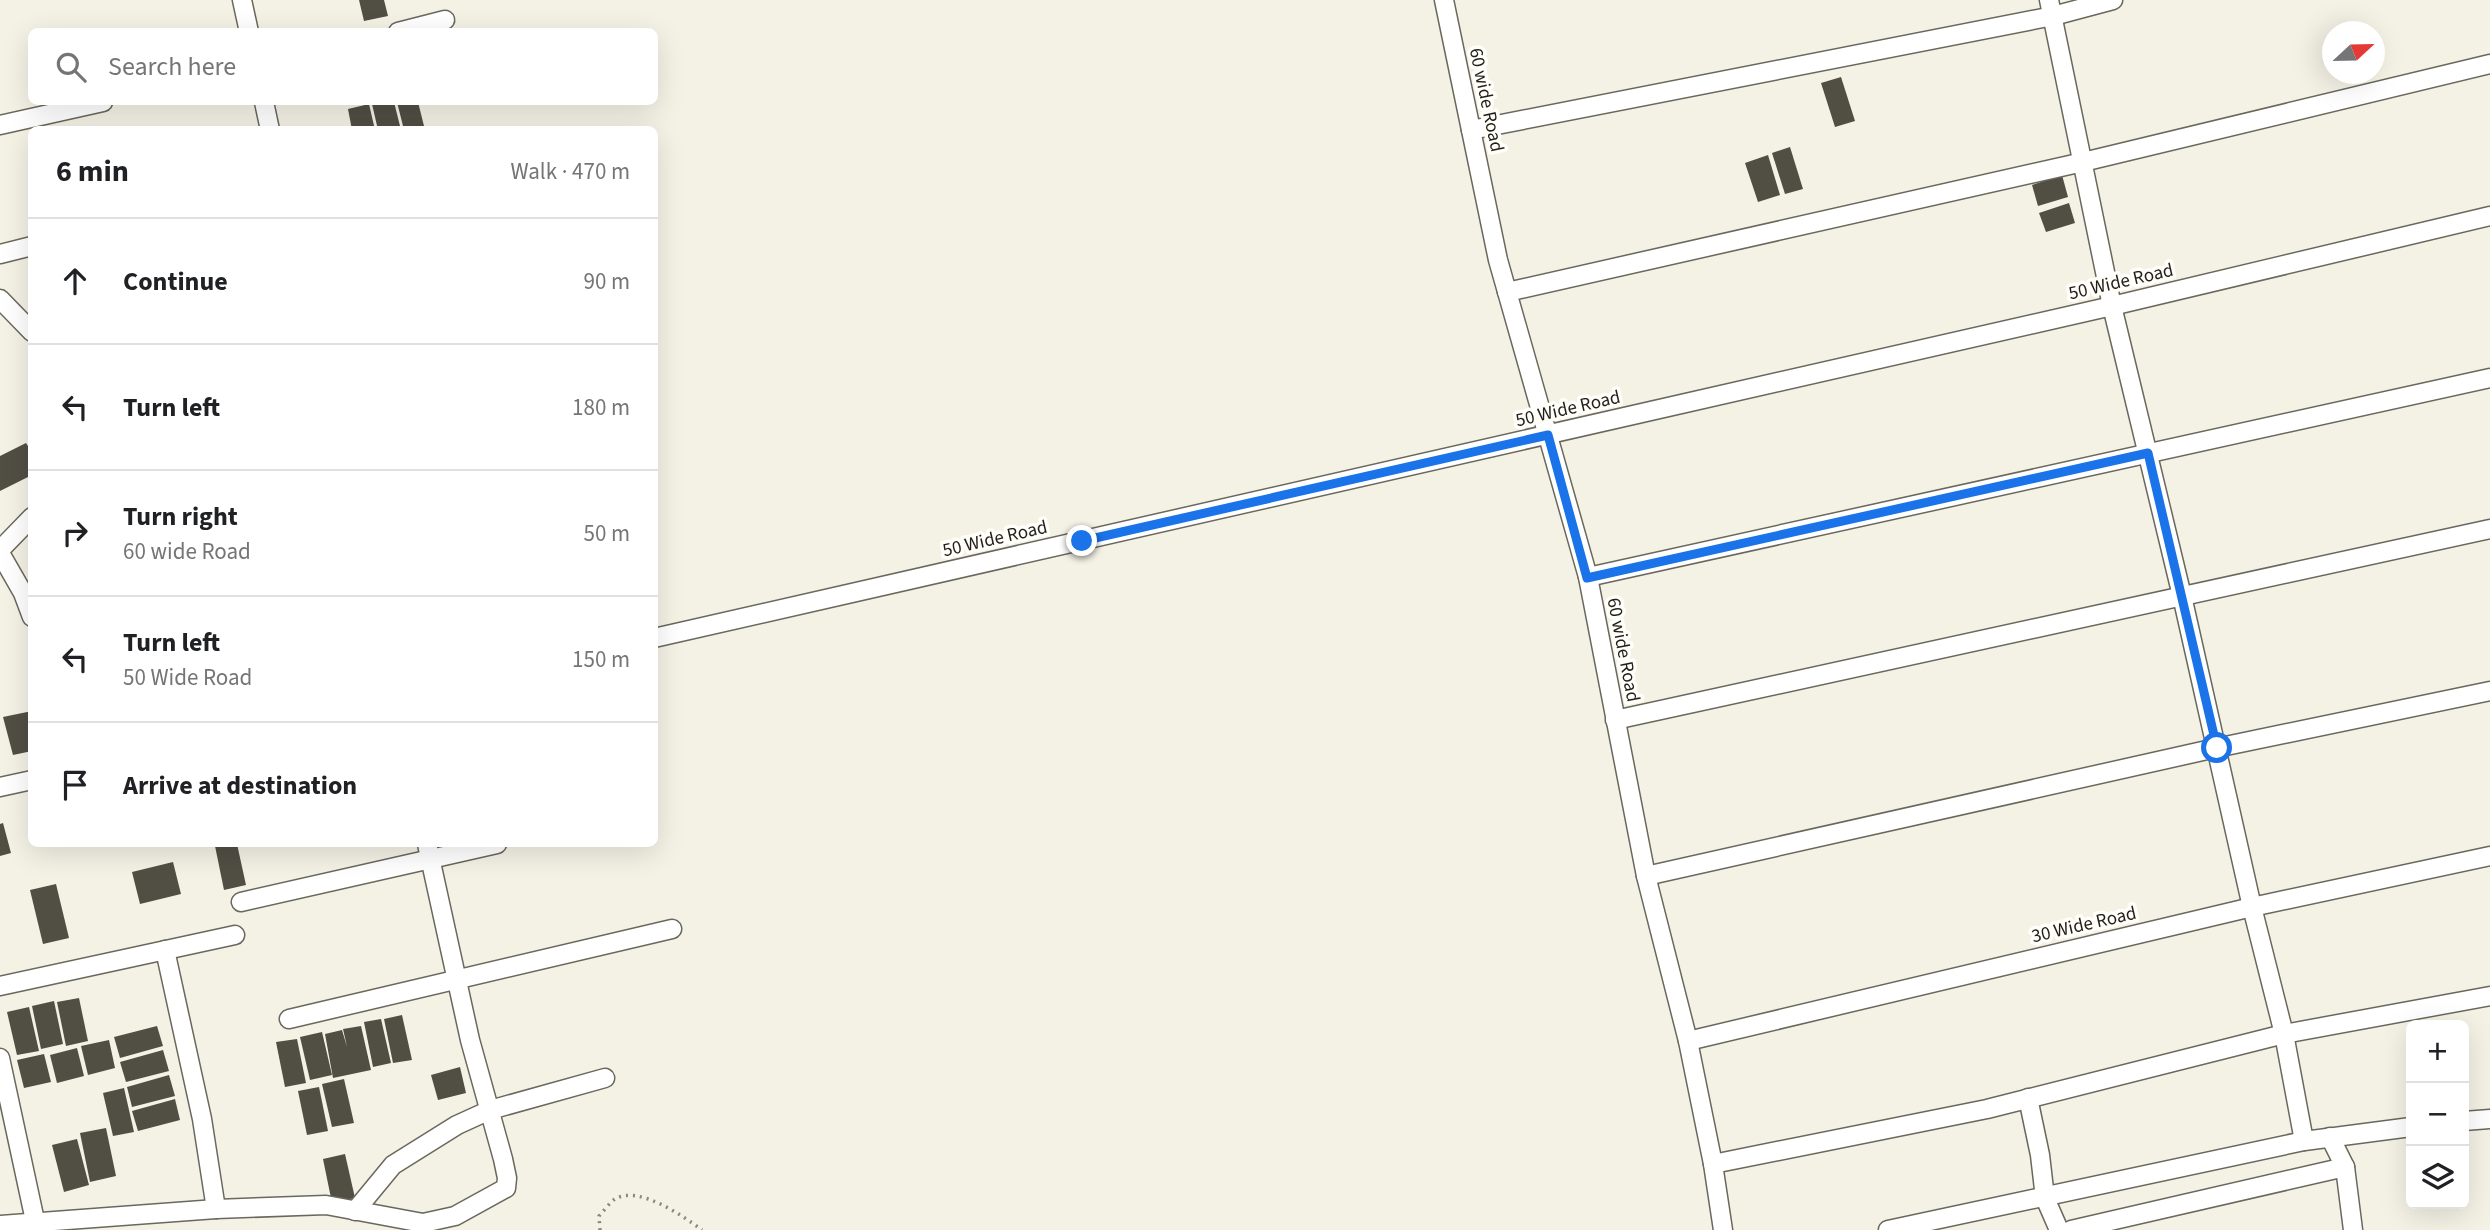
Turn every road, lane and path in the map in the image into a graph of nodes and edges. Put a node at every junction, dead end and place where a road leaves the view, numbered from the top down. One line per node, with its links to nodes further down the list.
1 (242, 0): 6 (street)
2 (1444, 0): 13 (street, 60 wide Road)
3 (2113, 0): 4 (street)
4 (2051, 8): 13 (street); 14 (street)
5 (445, 20): 7 (street)
6 (248, 28)
7 (414, 28)
8 (2490, 64): 14 (street)
9 (90, 105): 11 (street)
10 (265, 105): 12 (street)
11 (0, 125)
12 (270, 126)
13 (1471, 130): 18 (street, 60 wide Road)
14 (2083, 162): 18 (street); 20 (street)
15 (2490, 216): 20 (street, 50 Wide Road)
16 (28, 247): 17 (street)
17 (0, 254)
18 (1507, 292): 23 (street, 60 wide Road)
19 (0, 299): 21 (street)
20 (2112, 306): 23 (street, 50 Wide Road); 24 (street)
21 (28, 328)
22 (2490, 378): 24 (street)
23 (1548, 435): 28 (street, 60 wide Road); 31 (street, 50 Wide Road)
24 (2148, 453): 28 (street); 29 (street)
25 (28, 521): 27 (street)
26 (2490, 529): 29 (street)
27 (0, 552): 30 (street)
28 (1587, 578): 33 (street, 60 wide Road)
29 (2182, 596): 33 (street); 34 (street)
30 (28, 606)
31 (658, 637)
32 (2490, 691): 34 (street)
33 (1615, 720): 40 (street, 60 wide Road)
34 (2217, 748): 40 (street); 42 (street)
35 (28, 781): 36 (street)
36 (0, 787)
37 (468, 847): 38 (street)
38 (429, 851): 41 (street); 46 (street)
39 (2490, 856): 42 (street, 30 Wide Road)
40 (1646, 876): 51 (street, 60 wide Road)
41 (241, 902)
42 (2252, 907): 50 (street); 51 (street, 30 Wide Road)
43 (672, 929): 46 (street)
44 (235, 935): 45 (street)
45 (165, 950): 47 (street); 64 (street)
46 (457, 981): 49 (street); 55 (street)
47 (0, 986)
48 (2490, 996): 50 (street)
49 (289, 1019)
50 (2284, 1034): 54 (street); 60 (street)
51 (1688, 1041): 61 (street, 60 wide Road)
52 (0, 1058): 67 (street)
53 (605, 1078): 55 (street)
54 (2028, 1098): 61 (street); 63 (street)
55 (490, 1110): 65 (street); 65 (street)
56 (2490, 1119): 57 (street)
57 (2469, 1121)
58 (2406, 1128): 59 (street)
59 (2330, 1137): 60 (street); 62 (street)
60 (2304, 1141): 63 (street)
61 (1713, 1164): 70 (street, 60 wide Road)
62 (2346, 1167): 73 (street); 74 (street)
63 (2045, 1198): 71 (street); 72 (street)
64 (216, 1209): 65 (street); 67 (street)
65 (355, 1210)
66 (0, 1225): 67 (street)
67 (37, 1226)
68 (600, 1230): 69 (path)
69 (702, 1230)
70 (1723, 1230)
71 (1888, 1230)
72 (2059, 1230)
73 (2071, 1230)
74 (2353, 1230)

